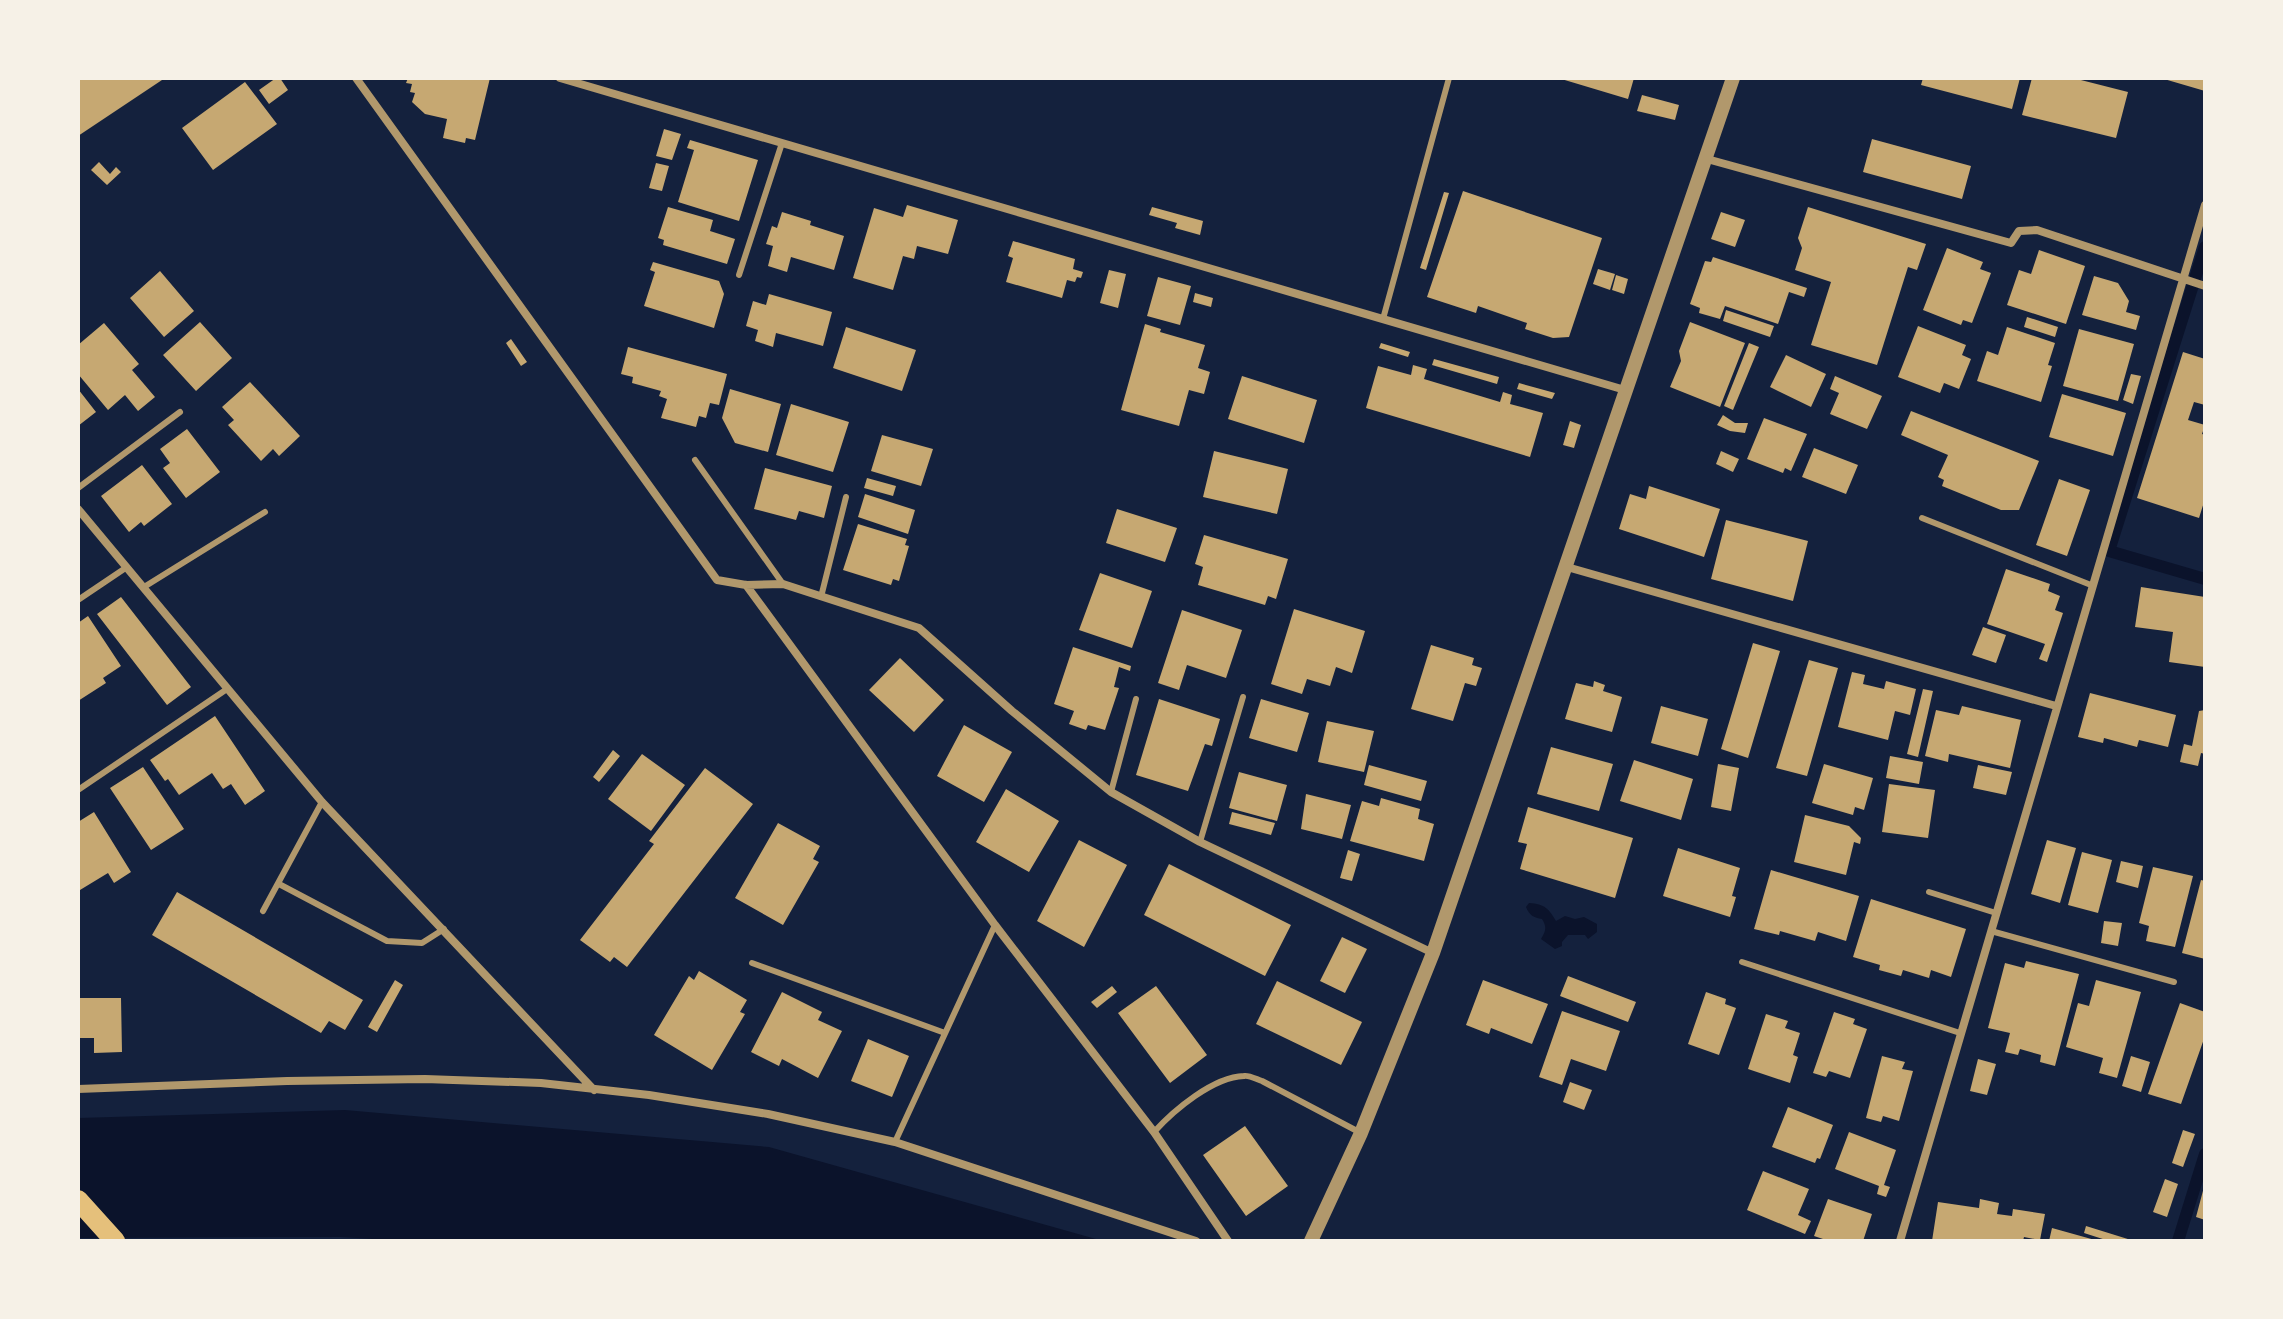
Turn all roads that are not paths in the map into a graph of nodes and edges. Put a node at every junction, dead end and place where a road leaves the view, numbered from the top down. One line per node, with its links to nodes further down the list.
1 (356, 78): 23 (street)
2 (560, 78): 5 (street)
3 (1449, 78): 11 (lane)
4 (1733, 78): 6 (street)
5 (782, 143): 8 (lane); 11 (street)
6 (1707, 159): 9 (street); 12 (street)
7 (2205, 205): 9 (street)
8 (739, 275)
9 (2182, 277): 10 (street); 24 (street)
10 (2205, 286)
11 (1383, 319): 12 (street)
12 (1625, 390): 21 (street)
13 (180, 412): 15 (lane)
14 (695, 460): 22 (lane)
15 (78, 488)
16 (846, 497): 26 (lane)
17 (78, 509): 20 (street)
18 (265, 512): 25 (lane)
19 (1922, 518): 24 (lane)
20 (127, 567): 25 (street); 27 (lane)
21 (1567, 567): 31 (street); 43 (street)
22 (783, 584): 23 (street); 26 (street)
23 (746, 585): 40 (street)
24 (2091, 585): 31 (street)
25 (144, 587): 28 (street)
26 (821, 597): 33 (street)
27 (78, 600)
28 (227, 689): 32 (lane); 34 (street)
29 (1243, 697): 35 (lane)
30 (1136, 699): 33 (lane)
31 (2056, 706): 39 (street)
32 (78, 790)
33 (1111, 792): 35 (street)
34 (322, 802): 36 (lane); 41 (street)
35 (1200, 842): 43 (street)
36 (279, 884): 38 (lane); 41 (lane)
37 (1929, 892): 39 (lane)
38 (263, 911)
39 (1996, 913): 42 (street)
40 (995, 925): 47 (lane); 51 (street)
41 (444, 929): 50 (street)
42 (1991, 931): 46 (lane); 48 (street)
43 (1433, 953): 52 (street)
44 (1742, 962): 48 (lane)
45 (752, 963): 47 (lane)
46 (2174, 982)
47 (945, 1033): 53 (lane)
48 (1960, 1033): 59 (street)
49 (78, 1089): 50 (street)
50 (594, 1090): 53 (street)
51 (1154, 1132): 52 (lane); 57 (street)
52 (1361, 1133): 58 (street)
53 (895, 1142): 56 (street)
54 (78, 1200): 55 (main road)
55 (115, 1241)
56 (1196, 1241)
57 (1228, 1241)
58 (1311, 1241)
59 (1900, 1241)

